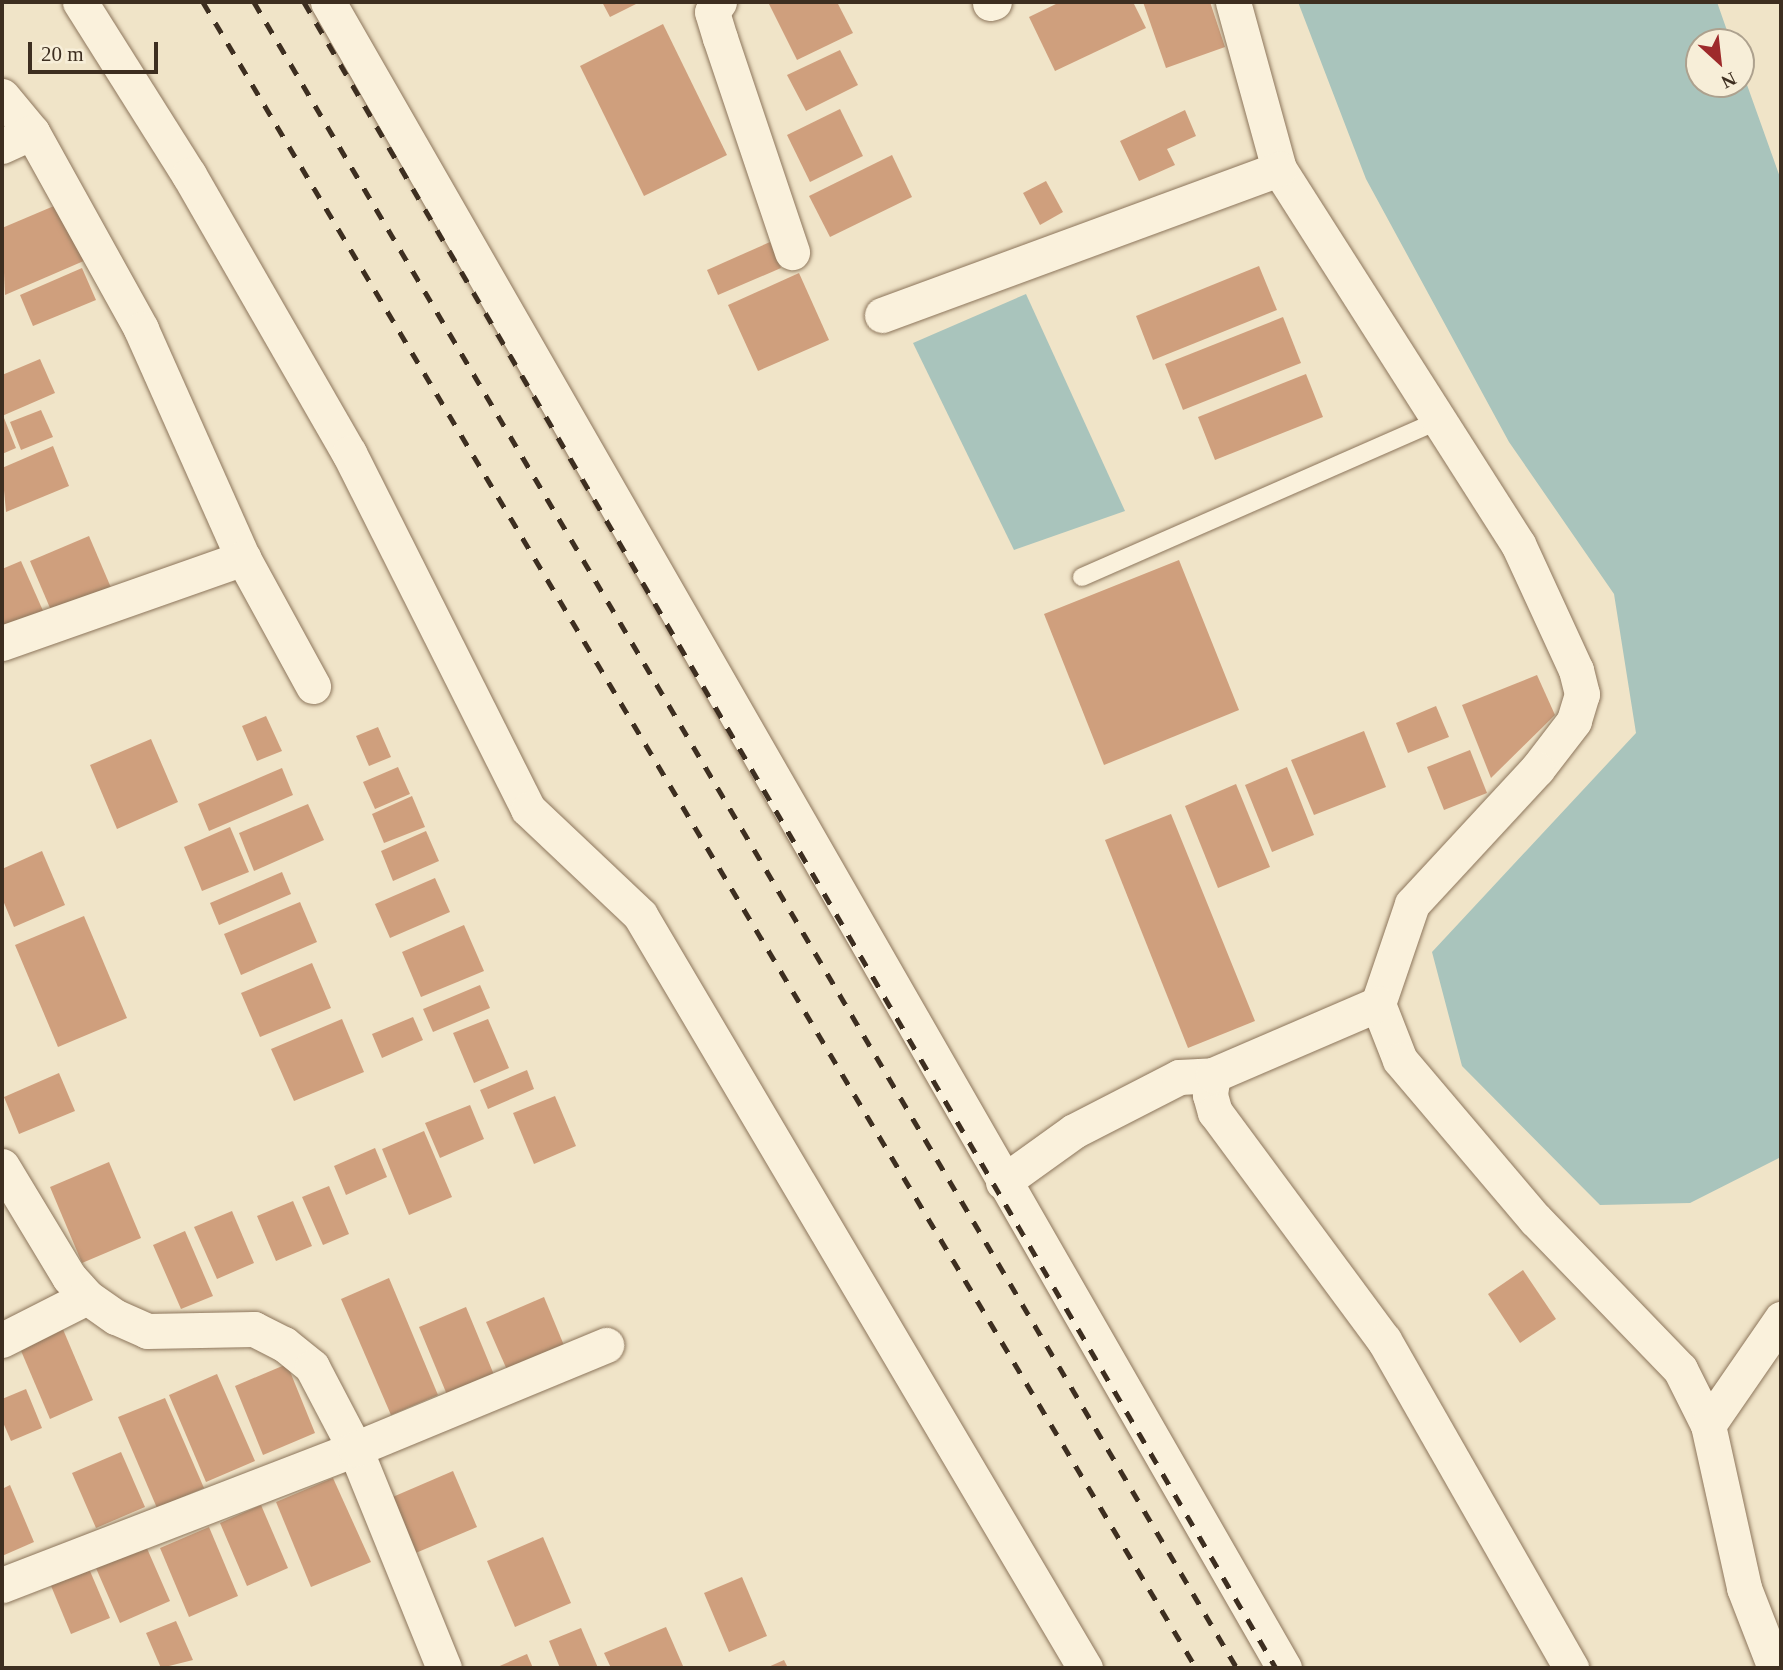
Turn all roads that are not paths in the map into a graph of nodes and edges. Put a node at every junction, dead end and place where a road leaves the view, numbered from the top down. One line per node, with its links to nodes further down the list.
1 (80, 2): 27 (street)
2 (328, 2): 18 (street)
3 (719, 2): 8 (street)
4 (1233, 2): 7 (street)
5 (2, 96): 6 (street)
6 (17, 139): 11 (street)
7 (1279, 169): 9 (street); 10 (street)
8 (792, 252)
9 (882, 315)
10 (1439, 420): 12 (lane); 15 (street)
11 (243, 558): 13 (street); 14 (street)
12 (1082, 577)
13 (2, 643)
14 (313, 685)
15 (1378, 1004): 16 (street); 23 (street)
16 (1213, 1074): 18 (street); 29 (street)
17 (2, 1166): 19 (street)
18 (1003, 1182): 28 (street)
19 (87, 1297): 21 (street); 24 (street)
20 (1781, 1319): 23 (street)
21 (2, 1340)
22 (606, 1345): 24 (street)
23 (1708, 1425): 30 (street)
24 (355, 1449): 25 (street); 26 (street)
25 (2, 1586)
26 (435, 1666)
27 (1085, 1668)
28 (1284, 1668)
29 (1571, 1668)
30 (1775, 1668)

